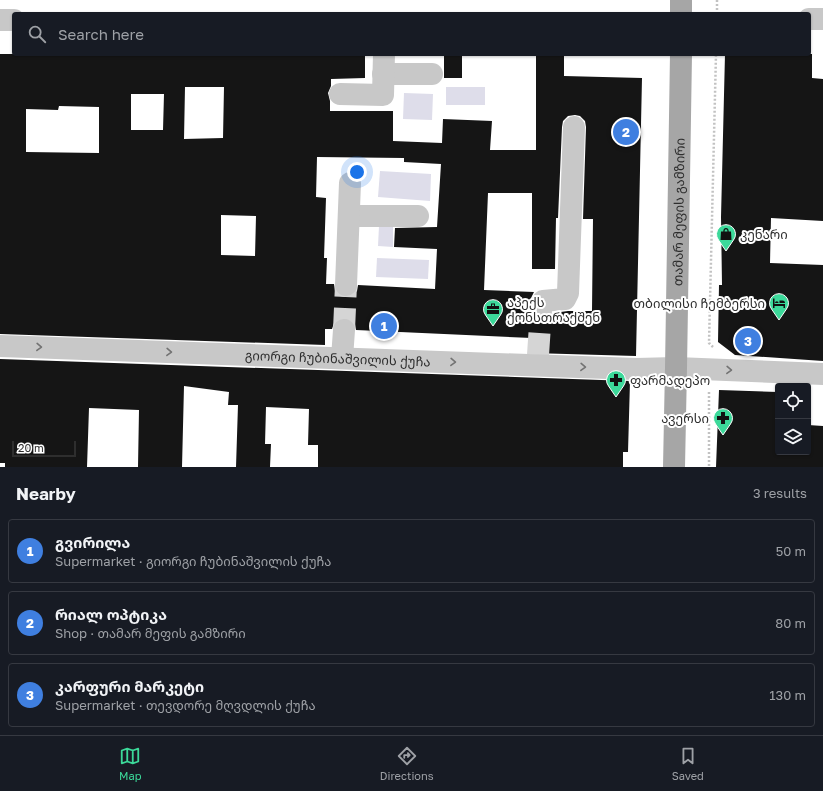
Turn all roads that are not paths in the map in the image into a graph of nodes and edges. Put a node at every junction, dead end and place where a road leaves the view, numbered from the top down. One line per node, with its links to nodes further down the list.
1 (681, 0): 2 (main road)
2 (681, 12)
3 (811, 19): 4 (street)
4 (823, 19)
5 (0, 20): 6 (street)
6 (12, 20)
7 (681, 56): 20 (main road, თამარ მეფის გამზირი)
8 (384, 64): 9 (street); 10 (street)
9 (432, 74)
10 (340, 94)
11 (574, 127): 16 (street)
12 (350, 183): 13 (street)
13 (349, 216): 14 (street); 15 (street)
14 (418, 216)
15 (346, 285)
16 (541, 310)
17 (344, 330): 19 (street)
18 (0, 346): 19 (street, გიორგი ჩუბინაშვილის ქუჩა, one-way to 19)
19 (342, 358): 20 (street, გიორგი ჩუბინაშვილის ქუჩა, one-way to 20)
20 (676, 368): 21 (street, გიორგი ჩუბინაშვილის ქუჩა, one-way to 21); 22 (main road, თამარ მეფის გამზირი)
21 (823, 374)
22 (674, 467)

